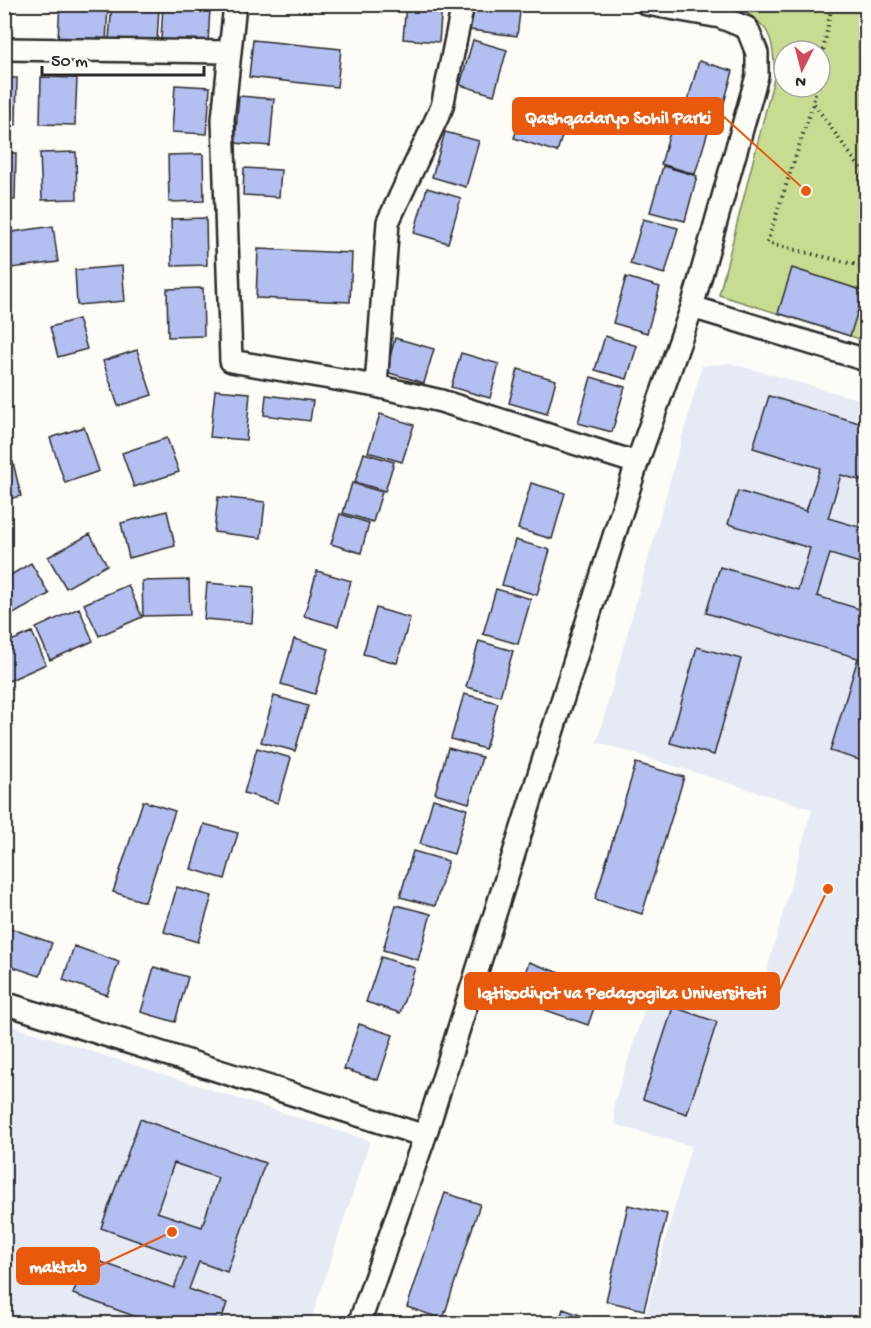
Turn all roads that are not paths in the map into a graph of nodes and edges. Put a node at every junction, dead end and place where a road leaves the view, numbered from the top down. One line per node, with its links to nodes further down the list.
1 (236, 4): 5 (street)
2 (463, 4): 8 (street)
3 (648, 4): 6 (street)
4 (4, 49): 5 (street)
5 (230, 52): 8 (street)
6 (692, 307): 7 (street); 9 (street)
7 (867, 360)
8 (376, 386): 9 (street)
9 (637, 463): 11 (street)
10 (4, 1003): 11 (street)
11 (425, 1136): 12 (street)
12 (359, 1323)

